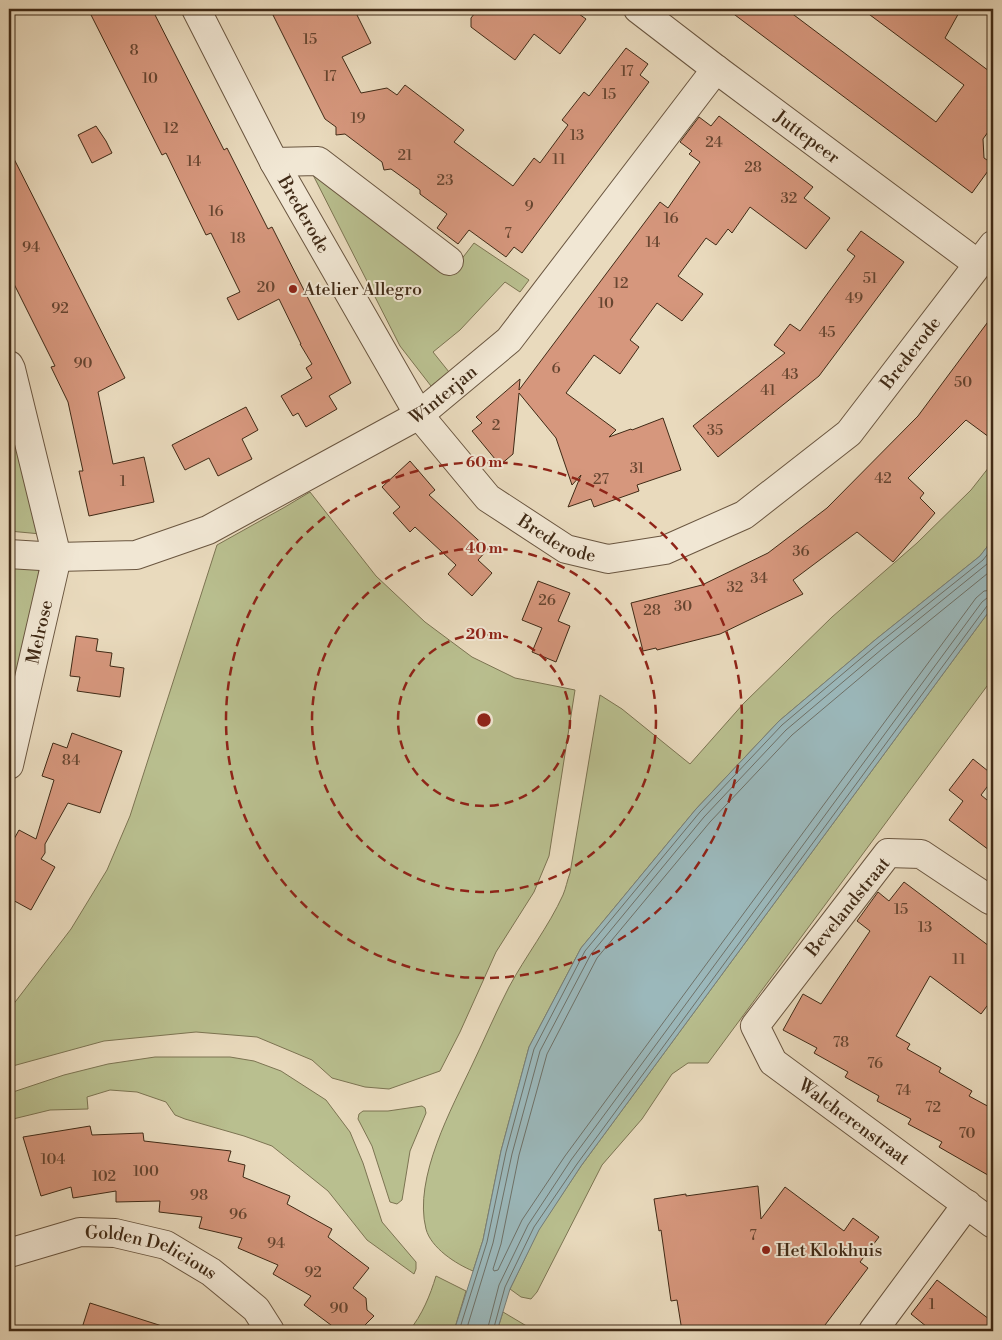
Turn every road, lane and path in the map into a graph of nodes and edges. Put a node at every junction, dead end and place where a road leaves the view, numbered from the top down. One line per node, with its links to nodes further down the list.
1 (196, 9): 4 (street, Brederode)
2 (638, 9): 3 (street, Juttepeer)
3 (716, 69): 5 (street, Juttepeer); 8 (street, Winterjan)
4 (274, 162): 6 (street, Brederode); 8 (street, Brederode)
5 (986, 254): 8 (street, Brederode)
6 (449, 261)
7 (9, 365): 10 (street, Melrose)
8 (419, 414): 10 (street, Winterjan)
9 (9, 554): 10 (street)
10 (57, 557): 11 (street, Melrose)
11 (9, 765)
12 (992, 902): 13 (street, Bevelandstraat)
13 (755, 1026): 14 (street, Walcherenstraat)
14 (967, 1204): 15 (street, Walcherenstraat); 18 (street)
15 (993, 1224)
16 (9, 1253): 17 (street, Golden Delicious)
17 (270, 1331)
18 (873, 1331)

